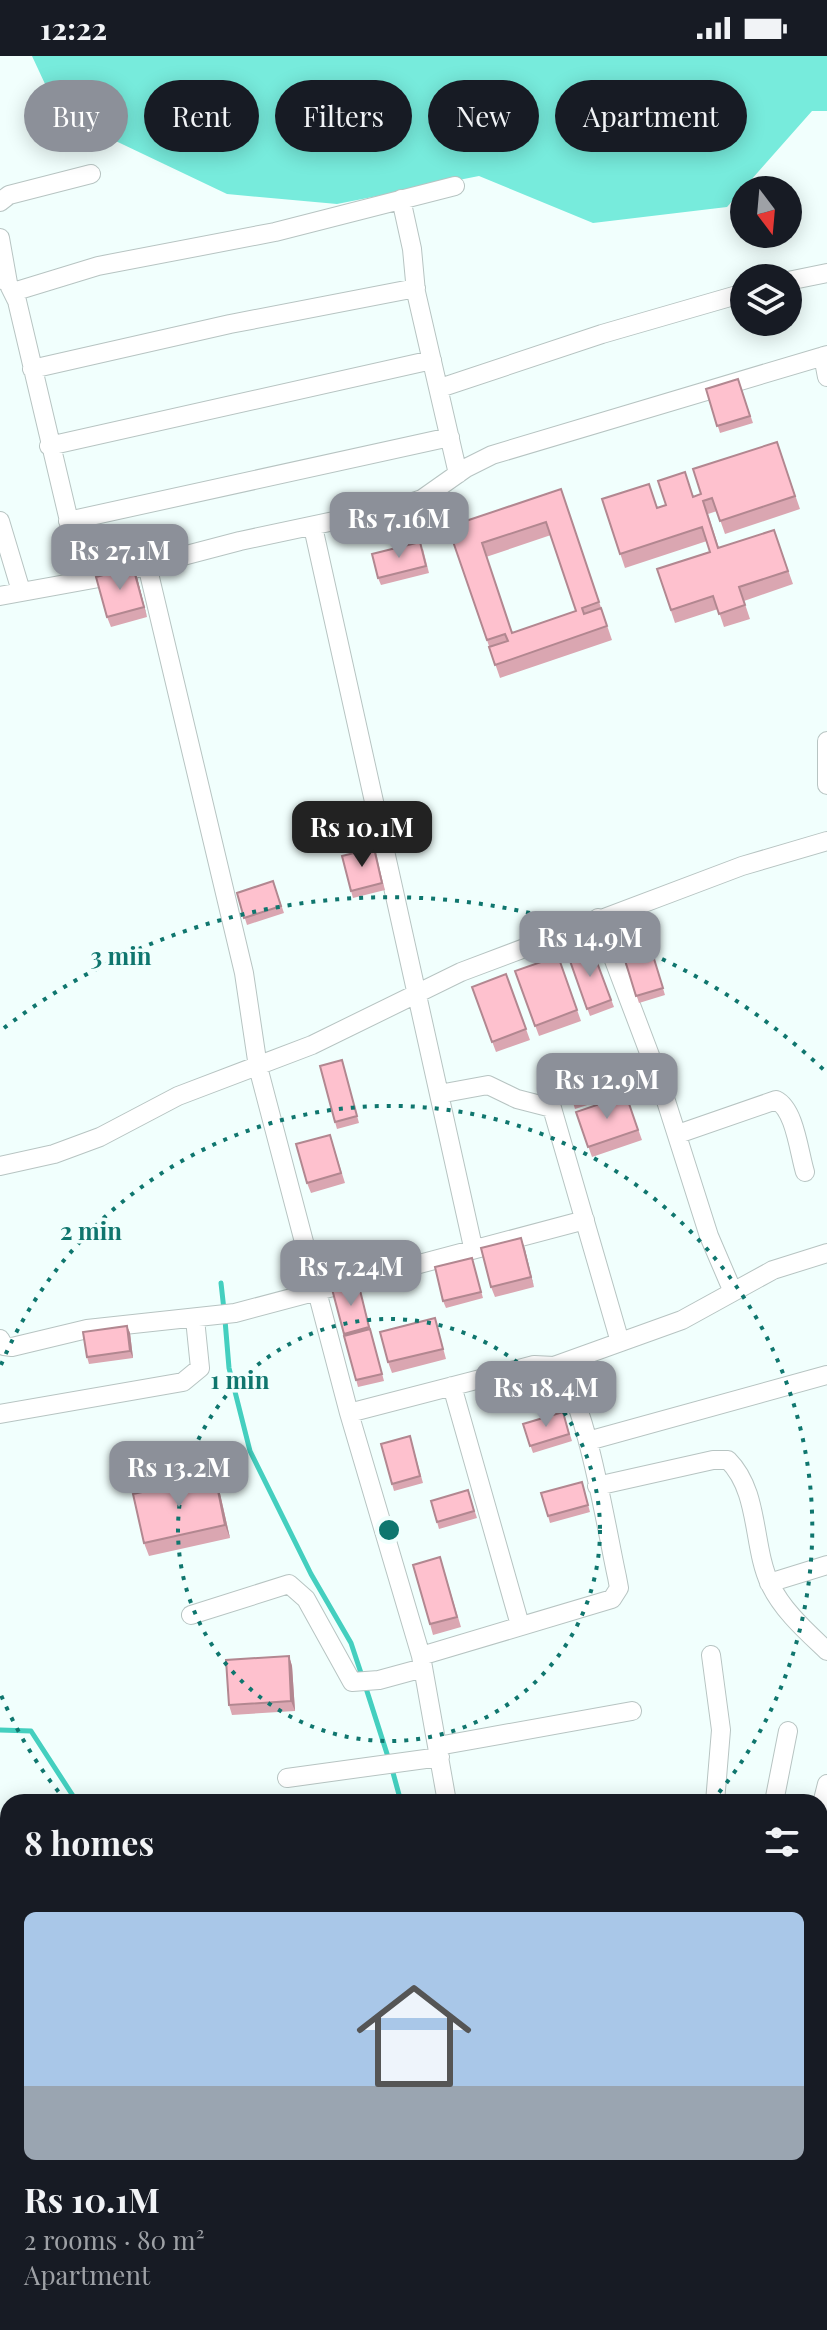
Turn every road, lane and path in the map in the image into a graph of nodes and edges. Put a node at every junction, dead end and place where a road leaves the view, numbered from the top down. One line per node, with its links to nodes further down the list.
1 (91, 174): 4 (street)
2 (455, 186): 3 (street)
3 (401, 199): 8 (street); 9 (street)
4 (0, 202)
5 (0, 238): 8 (street)
6 (827, 273): 7 (street)
7 (802, 278)
8 (7, 284): 13 (street)
9 (416, 288): 12 (street); 13 (street)
10 (730, 297): 15 (street)
11 (825, 355): 14 (street); 18 (street)
12 (432, 360): 15 (street); 17 (street)
13 (32, 369): 17 (street)
14 (827, 377)
15 (440, 388): 16 (street)
16 (450, 437): 18 (street); 20 (street)
17 (49, 446): 20 (street)
18 (458, 474): 21 (street)
19 (0, 521): 24 (street)
20 (68, 521): 23 (street)
21 (313, 527): 22 (street); 30 (street)
22 (147, 565): 23 (street); 31 (street)
23 (83, 580): 24 (street)
24 (21, 591): 25 (street)
25 (0, 596)
26 (827, 741): 27 (street)
27 (827, 785)
28 (827, 841): 29 (street)
29 (598, 918): 30 (street); 33 (street)
30 (417, 991): 31 (street); 32 (street)
31 (258, 1067): 34 (street); 40 (street)
32 (439, 1094): 36 (street); 37 (street)
33 (678, 1134): 35 (street); 39 (street)
34 (0, 1166)
35 (805, 1172)
36 (585, 1220): 37 (street); 43 (street)
37 (473, 1247): 40 (street)
38 (827, 1253): 39 (street)
39 (733, 1292): 43 (street)
40 (317, 1293): 41 (street); 47 (street)
41 (203, 1318): 42 (street); 48 (street)
42 (0, 1339)
43 (620, 1342): 44 (street)
44 (554, 1366): 46 (street); 49 (street)
45 (827, 1375): 49 (street)
46 (452, 1386): 47 (street); 54 (street)
47 (349, 1413): 57 (street)
48 (0, 1414)
49 (588, 1441): 50 (street)
50 (597, 1486): 52 (street); 54 (street)
51 (827, 1565): 52 (street)
52 (769, 1583): 55 (street)
53 (191, 1615): 57 (street)
54 (520, 1625): 57 (street)
55 (827, 1651)
56 (711, 1655): 63 (street)
57 (422, 1662): 60 (street)
58 (632, 1711): 60 (street)
59 (788, 1731): 64 (street)
60 (439, 1752): 61 (street); 62 (street)
61 (287, 1778)
62 (446, 1794)
63 (716, 1794)
64 (776, 1794)

